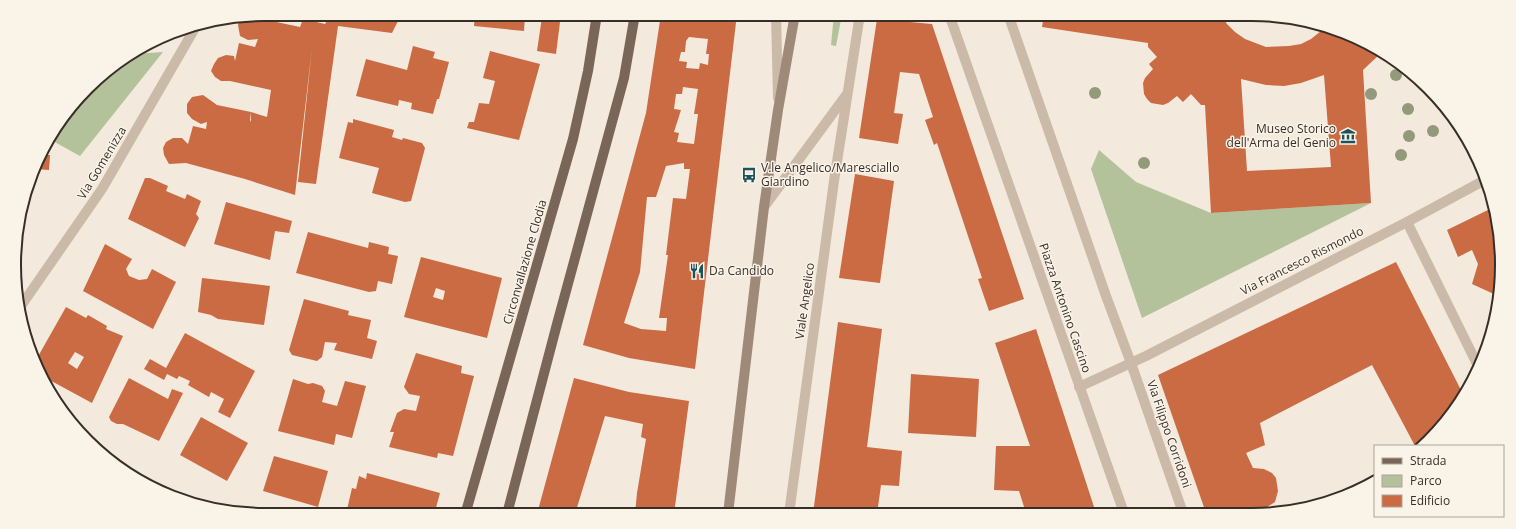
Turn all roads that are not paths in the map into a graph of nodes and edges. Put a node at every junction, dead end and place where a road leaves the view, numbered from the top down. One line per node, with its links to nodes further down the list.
1 (596, 21): 18 (main road, Circonvallazione Clodia)
2 (634, 21): 19 (main road)
3 (776, 21): 10 (street, Viale Angelico)
4 (794, 21): 10 (street, Viale Angelico)
5 (859, 21): 9 (street, Viale Angelico)
6 (952, 21): 17 (street, Piazza Antonino Cascino)
7 (1010, 21): 16 (street)
8 (193, 32): 14 (street, Via Gomenizza)
9 (848, 92): 12 (street, Viale Angelico); 21 (street, Viale Angelico)
10 (778, 110): 12 (street, Viale Angelico)
11 (1481, 182): 13 (street, Via Francesco Rismondo)
12 (764, 207): 20 (street, Viale Angelico)
13 (1407, 222): 15 (street); 16 (street, Via Francesco Rismondo)
14 (24, 302)
15 (1475, 360)
16 (1132, 363): 17 (street, Piazza Antonino Cascino); 23 (street, Via Filippo Corridoni)
17 (1079, 387): 22 (street)
18 (467, 508)
19 (509, 508)
20 (729, 508)
21 (790, 508)
22 (1122, 508)
23 (1181, 508)

